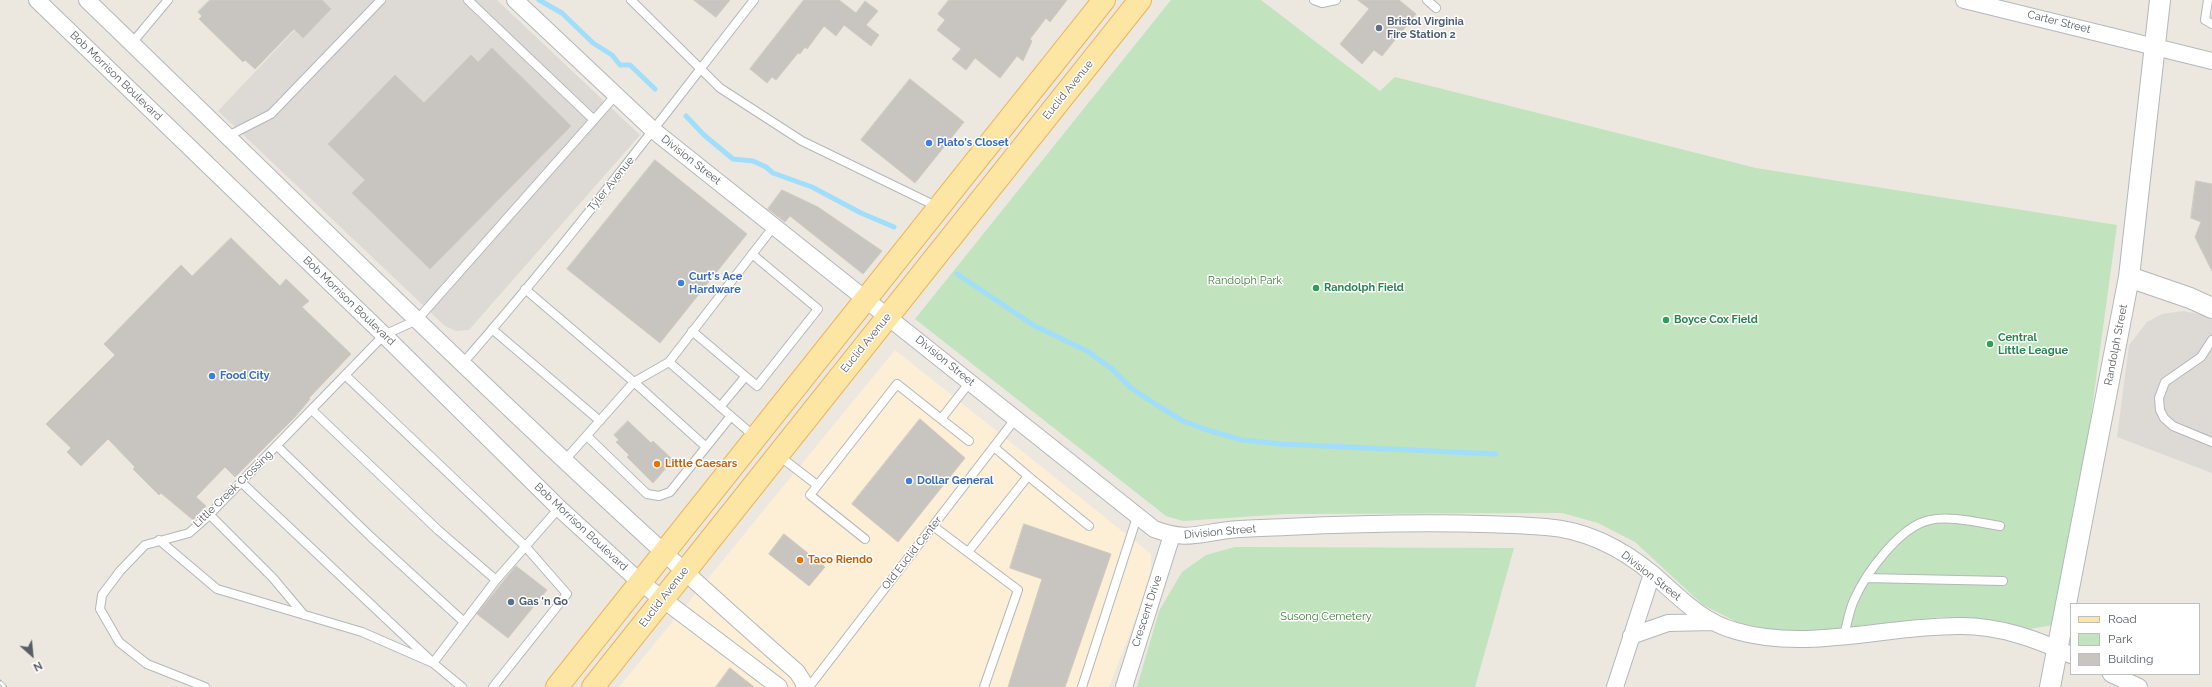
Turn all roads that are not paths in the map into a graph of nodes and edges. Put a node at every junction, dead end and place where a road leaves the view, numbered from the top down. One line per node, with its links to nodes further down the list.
1 (37, 0): 38 (street, Bob Morrison Boulevard)
2 (87, 0): 19 (street)
3 (168, 0): 19 (lane)
4 (382, 0): 26 (lane)
5 (468, 0): 24 (lane)
6 (515, 0): 23 (street, Division Street)
7 (631, 0): 22 (lane)
8 (754, 0): 22 (lane, Tyler Avenue)
9 (1104, 0): 27 (main road)
10 (1140, 0): 34 (main road, Euclid Avenue)
11 (1314, 0): 12 (lane)
12 (1336, 0)
13 (1427, 0): 17 (lane)
14 (1964, 0): 20 (street, Carter Street)
15 (2160, 0): 20 (street, Randolph Street)
16 (2208, 0): 18 (lane)
17 (1436, 8)
18 (2212, 24)
19 (132, 43): 26 (street)
20 (2154, 46): 21 (street, Carter Street); 30 (street, Randolph Street)
21 (2212, 61)
22 (699, 70): 25 (lane, Tyler Avenue); 27 (lane)
23 (616, 96): 24 (lane); 25 (street, Division Street)
24 (594, 120): 35 (lane)
25 (653, 130): 28 (street, Division Street); 31 (lane, Tyler Avenue)
26 (228, 136): 35 (street)
27 (939, 207): 32 (main road)
28 (774, 226): 29 (lane); 32 (street, Division Street)
29 (752, 254): 37 (lane); 43 (lane)
30 (2129, 277): 33 (street); 83 (street, Randolph Street)
31 (525, 290): 36 (lane, Tyler Avenue); 44 (lane)
32 (866, 299): 34 (street, Division Street); 53 (main road)
33 (2212, 308)
34 (888, 316): 45 (street, Division Street); 59 (main road, Euclid Avenue)
35 (417, 320): 38 (lane, Little Creek Crossing); 41 (street)
36 (492, 329): 41 (lane, Tyler Avenue); 51 (lane)
37 (692, 331): 40 (lane); 43 (lane)
38 (384, 335): 42 (lane, Little Creek Crossing); 64 (street, Bob Morrison Boulevard)
39 (2212, 340): 55 (lane)
40 (669, 362): 44 (lane); 46 (lane)
41 (462, 364): 60 (street)
42 (345, 376): 47 (lane, Little Creek Crossing); 73 (lane)
43 (745, 377): 46 (lane)
44 (634, 382): 51 (lane); 57 (lane)
45 (970, 382): 49 (street, Division Street); 50 (lane)
46 (720, 407): 48 (lane)
47 (312, 410): 56 (lane, Little Creek Crossing); 79 (lane)
48 (731, 416): 53 (lane); 57 (lane)
49 (1016, 418): 58 (lane, Old Euclid Center); 66 (street, Division Street)
50 (941, 419): 54 (lane); 63 (lane)
51 (600, 421): 52 (lane)
52 (587, 436): 57 (lane); 60 (lane)
53 (756, 437): 74 (main road)
54 (970, 441)
55 (2212, 442)
56 (277, 446): 62 (lane, Little Creek Crossing); 86 (lane)
57 (705, 446)
58 (994, 447): 61 (lane); 67 (lane, Old Euclid Center)
59 (777, 454): 63 (lane); 76 (main road, Euclid Avenue)
60 (565, 460): 74 (street)
61 (1028, 476): 68 (lane); 75 (lane)
62 (241, 482): 65 (lane, Little Creek Crossing); 91 (lane)
63 (817, 485): 71 (lane)
64 (559, 508): 73 (lane); 81 (street, Bob Morrison Boulevard)
65 (209, 514): 72 (lane, Little Creek Crossing); 84 (lane)
66 (1137, 517): 70 (street, Division Street); 102 (lane)
67 (933, 526): 75 (lane); 100 (lane, Old Euclid Center)
68 (1089, 526)
69 (2000, 526): 78 (lane)
70 (1172, 535): 77 (street, Division Street); 103 (street, Crescent Drive)
71 (866, 539)
72 (159, 540): 84 (lane); 93 (lane, Little Creek Crossing)
73 (525, 546): 79 (lane); 95 (lane)
74 (664, 552): 76 (street); 81 (main road)
75 (968, 552): 101 (lane)
76 (684, 571): 82 (main road, Euclid Avenue); 99 (street)
77 (1652, 574): 87 (street, Division Street); 88 (street)
78 (1866, 578): 80 (lane); 89 (lane)
79 (496, 580): 86 (lane)
80 (2003, 581)
81 (640, 582): 82 (street, Bob Morrison Boulevard); 96 (main road)
82 (663, 598): 97 (main road, Euclid Avenue); 98 (street)
83 (2072, 603)
84 (304, 615): 91 (lane)
85 (2070, 617): 90 (street, Randolph Street)
86 (464, 622): 91 (lane)
87 (1713, 622): 88 (street); 89 (street, Division Street)
88 (1631, 636): 104 (street)
89 (1844, 636): 90 (street, Division Street)
90 (2064, 652): 105 (street, Randolph Street)
91 (433, 663): 94 (lane)
92 (2113, 675): 106 (street)
93 (205, 687)
94 (462, 687)
95 (493, 687)
96 (557, 687)
97 (593, 687)
98 (779, 687)
99 (804, 687)
100 (809, 687)
101 (984, 687)
102 (1082, 687)
103 (1124, 687)
104 (1616, 687)
105 (2050, 687)
106 (2139, 687)

